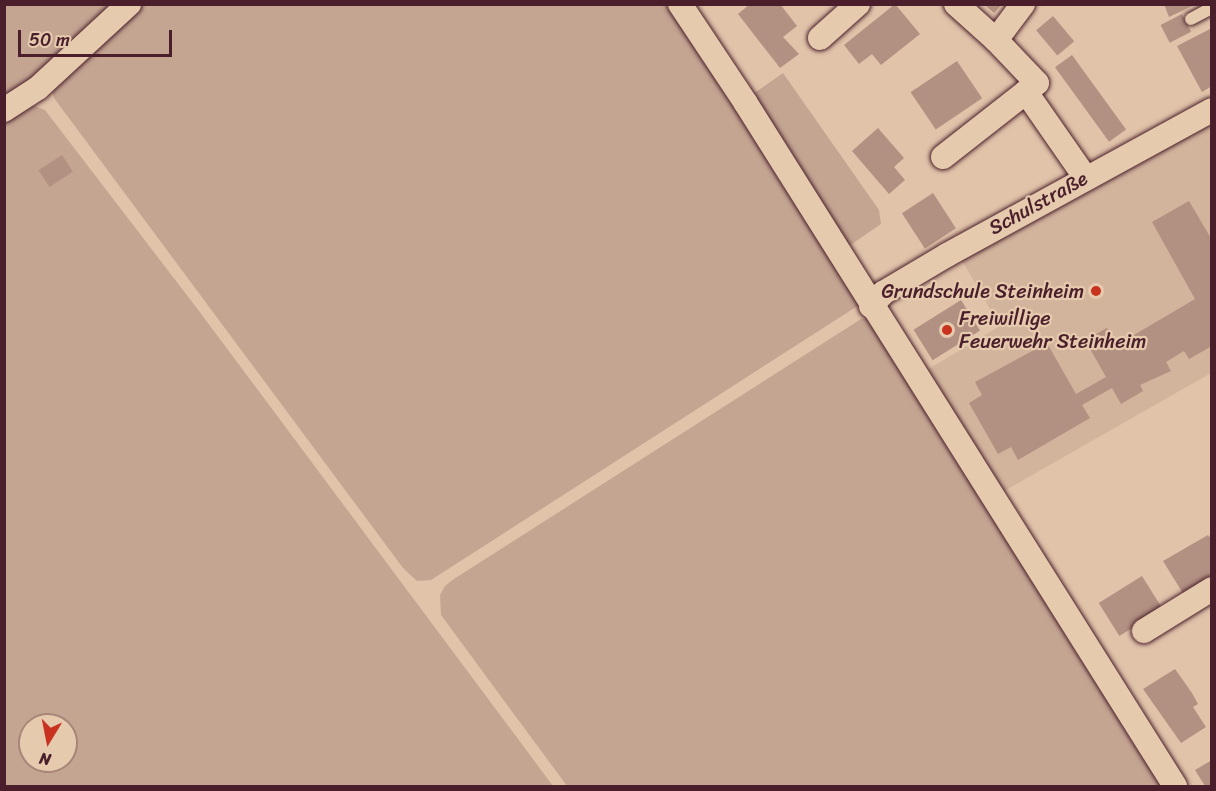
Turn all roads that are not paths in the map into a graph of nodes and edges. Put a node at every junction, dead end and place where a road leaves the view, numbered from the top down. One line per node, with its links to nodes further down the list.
1 (129, 4): 11 (street)
2 (680, 4): 15 (street)
3 (858, 4): 8 (street)
4 (956, 4): 9 (street)
5 (1023, 4): 9 (street)
6 (1212, 8): 7 (lane)
7 (1191, 19)
8 (820, 38)
9 (996, 40): 10 (street)
10 (1026, 92): 13 (street); 14 (street)
11 (4, 110)
12 (1212, 110): 14 (street, Schulstraße)
13 (944, 157)
14 (1085, 177): 15 (street, Schulstraße)
15 (871, 306): 18 (street)
16 (1212, 589): 17 (street)
17 (1144, 631)
18 (1175, 786)

